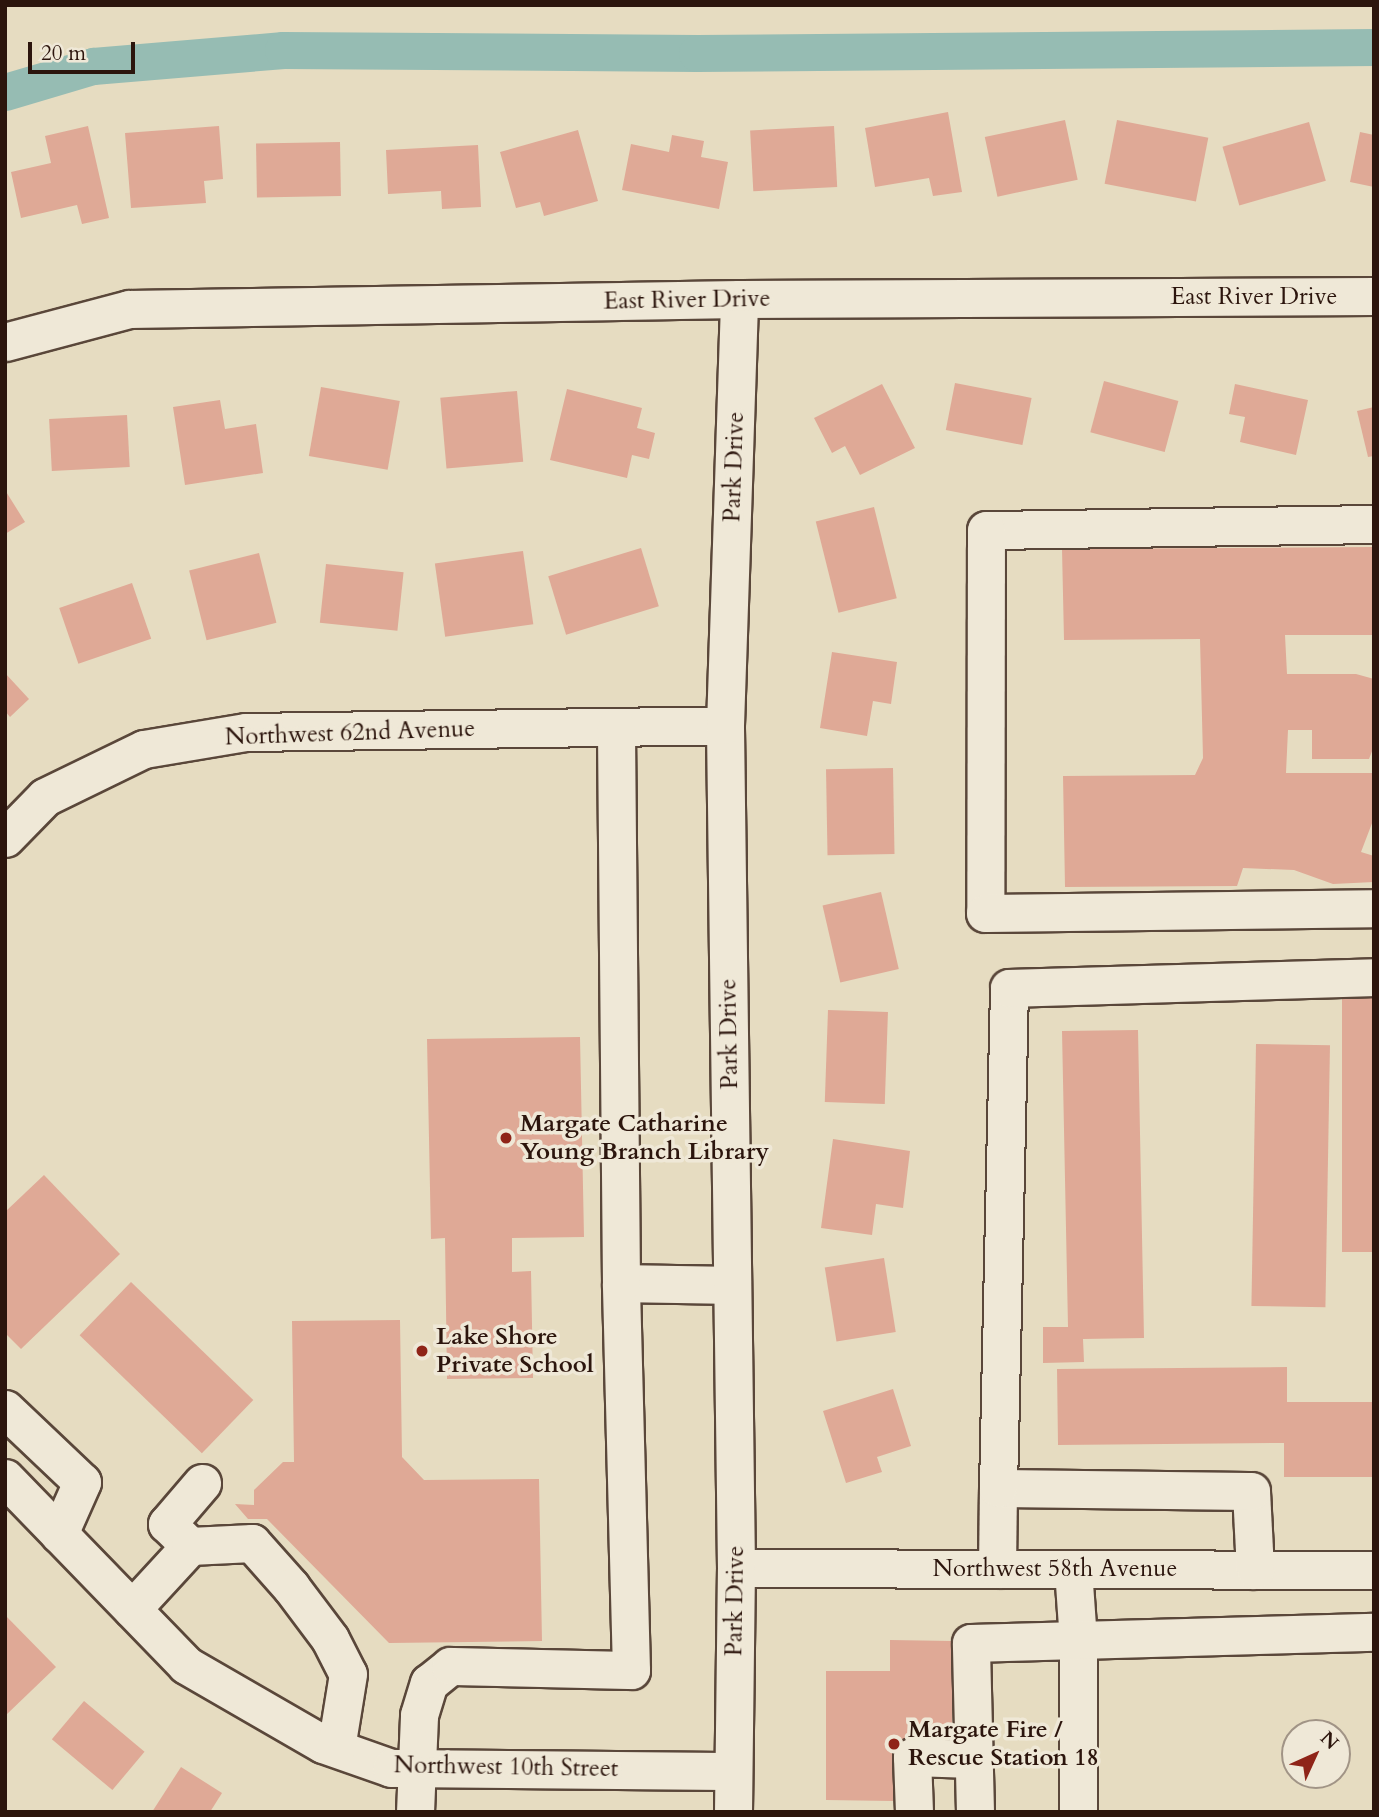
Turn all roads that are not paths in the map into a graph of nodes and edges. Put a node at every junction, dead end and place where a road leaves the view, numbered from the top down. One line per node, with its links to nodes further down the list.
1 (1374, 296): 2 (street, East River Drive)
2 (739, 299): 3 (street, East River Drive); 5 (street, Park Drive)
3 (5, 342)
4 (1374, 524): 8 (street)
5 (725, 725): 6 (street, Northwest 62nd Avenue); 11 (street, Park Drive)
6 (616, 727): 7 (street, Northwest 62nd Avenue); 10 (street)
7 (5, 838)
8 (1374, 908)
9 (1374, 977): 15 (street)
10 (621, 1283): 11 (street); 28 (street)
11 (733, 1285): 18 (street, Park Drive)
12 (5, 1409): 16 (street)
13 (5, 1478): 16 (street, Northwest 10th Street)
14 (202, 1483): 17 (street)
15 (998, 1488): 19 (street); 21 (street)
16 (59, 1534): 23 (street, Northwest 10th Street)
17 (190, 1546): 23 (street); 26 (street)
18 (736, 1568): 19 (street, Northwest 58th Avenue); 29 (street, Park Drive)
19 (997, 1569): 20 (street, Northwest 58th Avenue)
20 (1073, 1569): 21 (street, Northwest 58th Avenue); 25 (street)
21 (1255, 1570): 22 (street, Northwest 58th Avenue)
22 (1374, 1570)
23 (132, 1609): 26 (street, Northwest 10th Street)
24 (1374, 1632): 25 (street)
25 (1078, 1640): 27 (street); 34 (street)
26 (336, 1748): 28 (street, Northwest 10th Street)
27 (973, 1759): 32 (street); 33 (street)
28 (416, 1768): 29 (street, Northwest 10th Street); 30 (street)
29 (733, 1771): 31 (street, Park Drive)
30 (415, 1812)
31 (733, 1812)
32 (914, 1812)
33 (975, 1812)
34 (1078, 1812)

